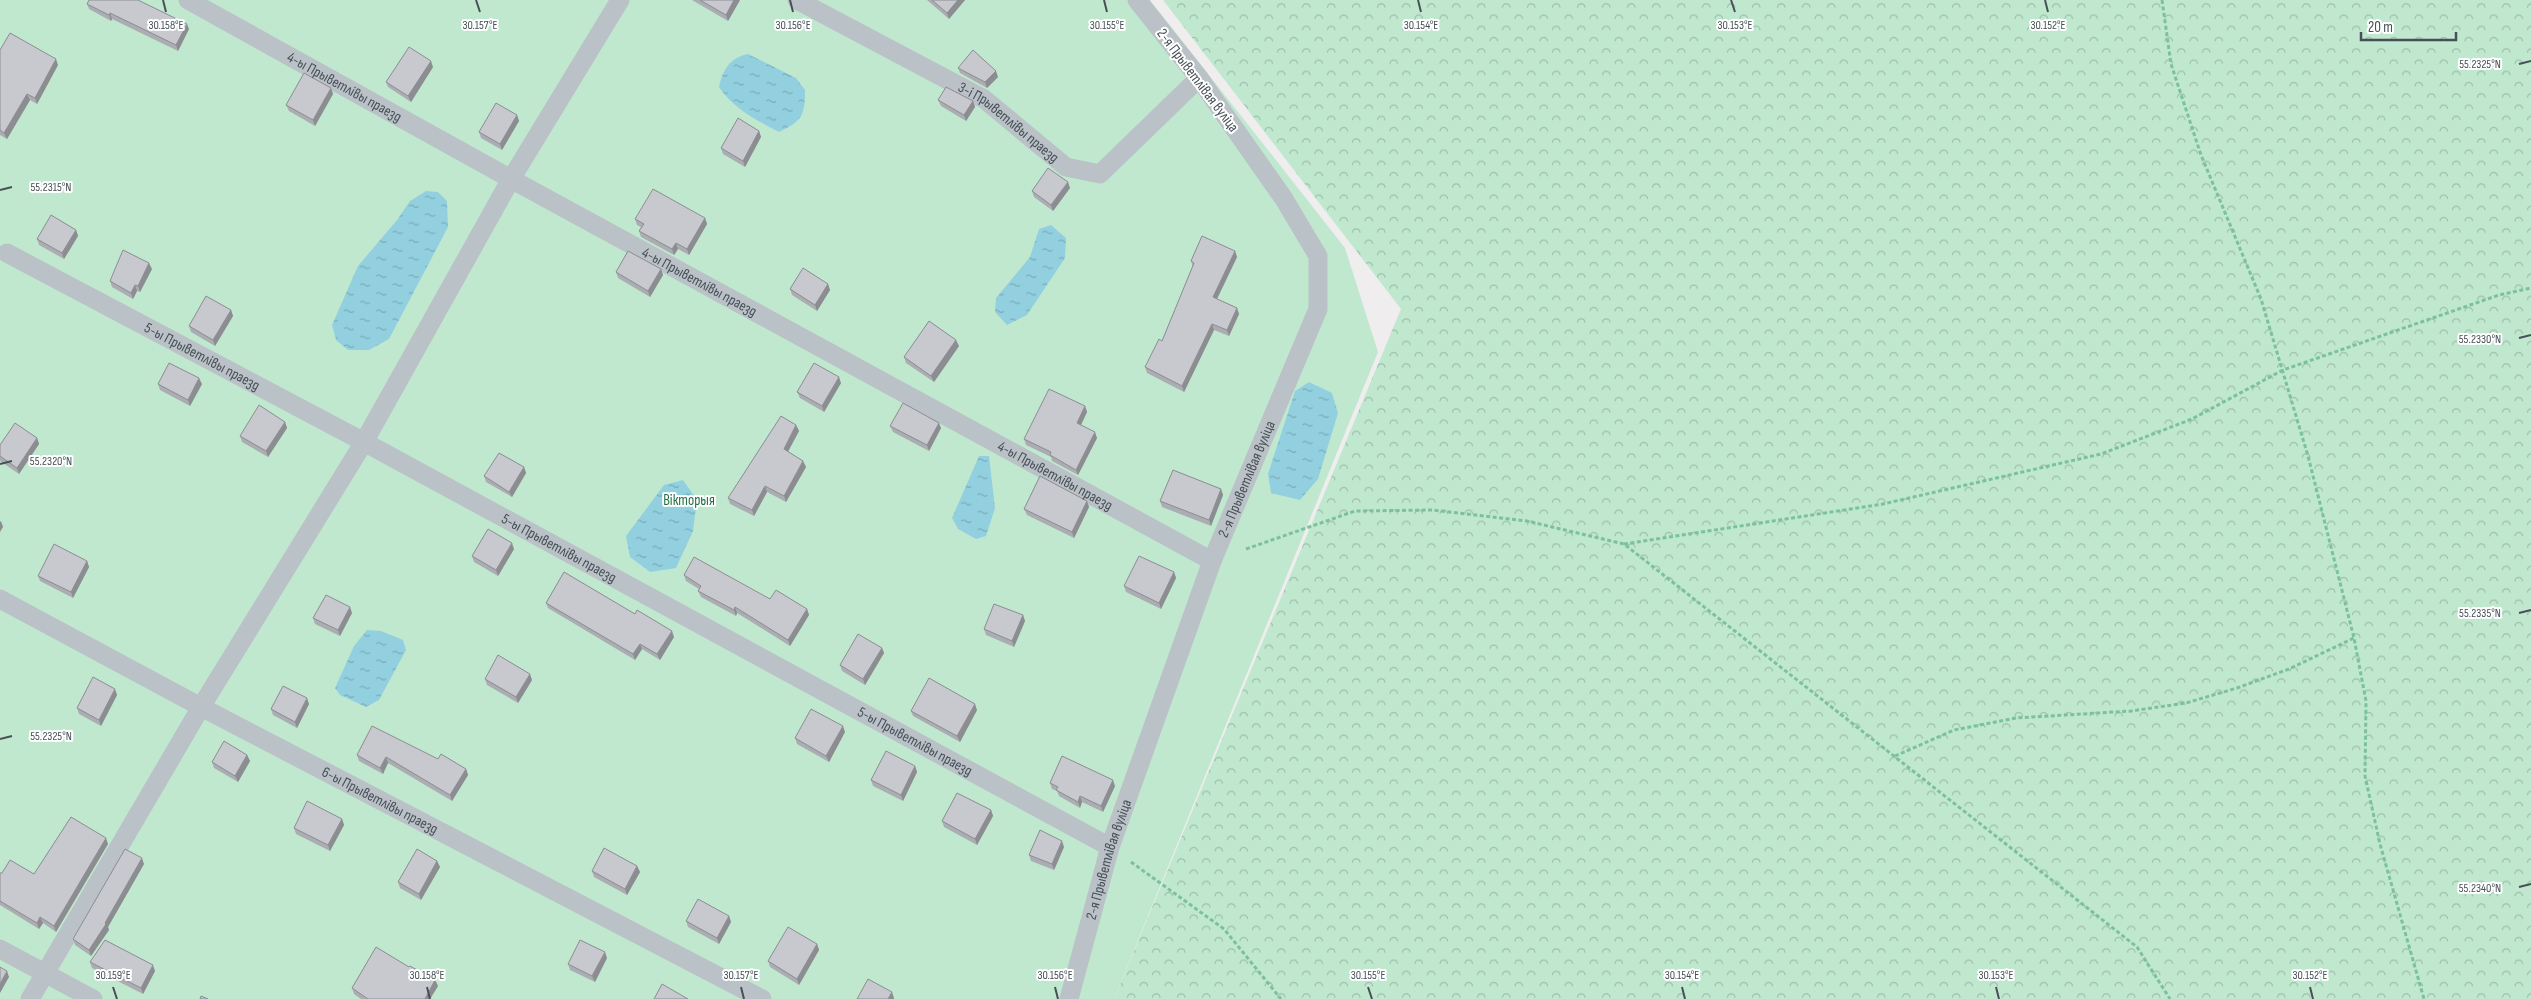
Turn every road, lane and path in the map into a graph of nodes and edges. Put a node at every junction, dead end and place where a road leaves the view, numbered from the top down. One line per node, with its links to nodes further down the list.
1 (188, 0): 7 (lane, 4-ы Прыветлівы праезд)
2 (620, 0): 7 (lane)
3 (797, 0): 6 (lane, 3-і Прыветлівы праезд)
4 (1137, 0): 6 (lane, 2-я Прыветлівая вуліца)
5 (2162, 0): 10 (path)
6 (1199, 78): 13 (lane, 2-я Прыветлівая вуліца)
7 (511, 179): 11 (lane); 13 (lane, 4-ы Прыветлівы праезд)
8 (7, 253): 11 (lane, 5-ы Прыветлівы праезд)
9 (2531, 288): 10 (path)
10 (2283, 370): 12 (path); 15 (path)
11 (364, 442): 16 (lane); 18 (lane, 5-ы Прыветлівы праезд)
12 (1624, 544): 13 (path); 17 (path)
13 (1212, 560): 18 (lane, 2-я Прыветлівая вуліца)
14 (0, 599): 16 (lane, 6-ы Прыветлівы праезд)
15 (2354, 638): 17 (path); 27 (path)
16 (201, 708): 20 (lane); 23 (lane, 6-ы Прыветлівы праезд)
17 (1895, 756): 26 (path)
18 (1110, 846): 24 (lane, 2-я Прыветлівая вуліца); 25 (path)
19 (0, 949): 20 (lane)
20 (45, 973): 21 (lane); 22 (lane)
21 (30, 999)
22 (93, 999)
23 (762, 999)
24 (1069, 999)
25 (1281, 999)
26 (2170, 999)
27 (2424, 999)

